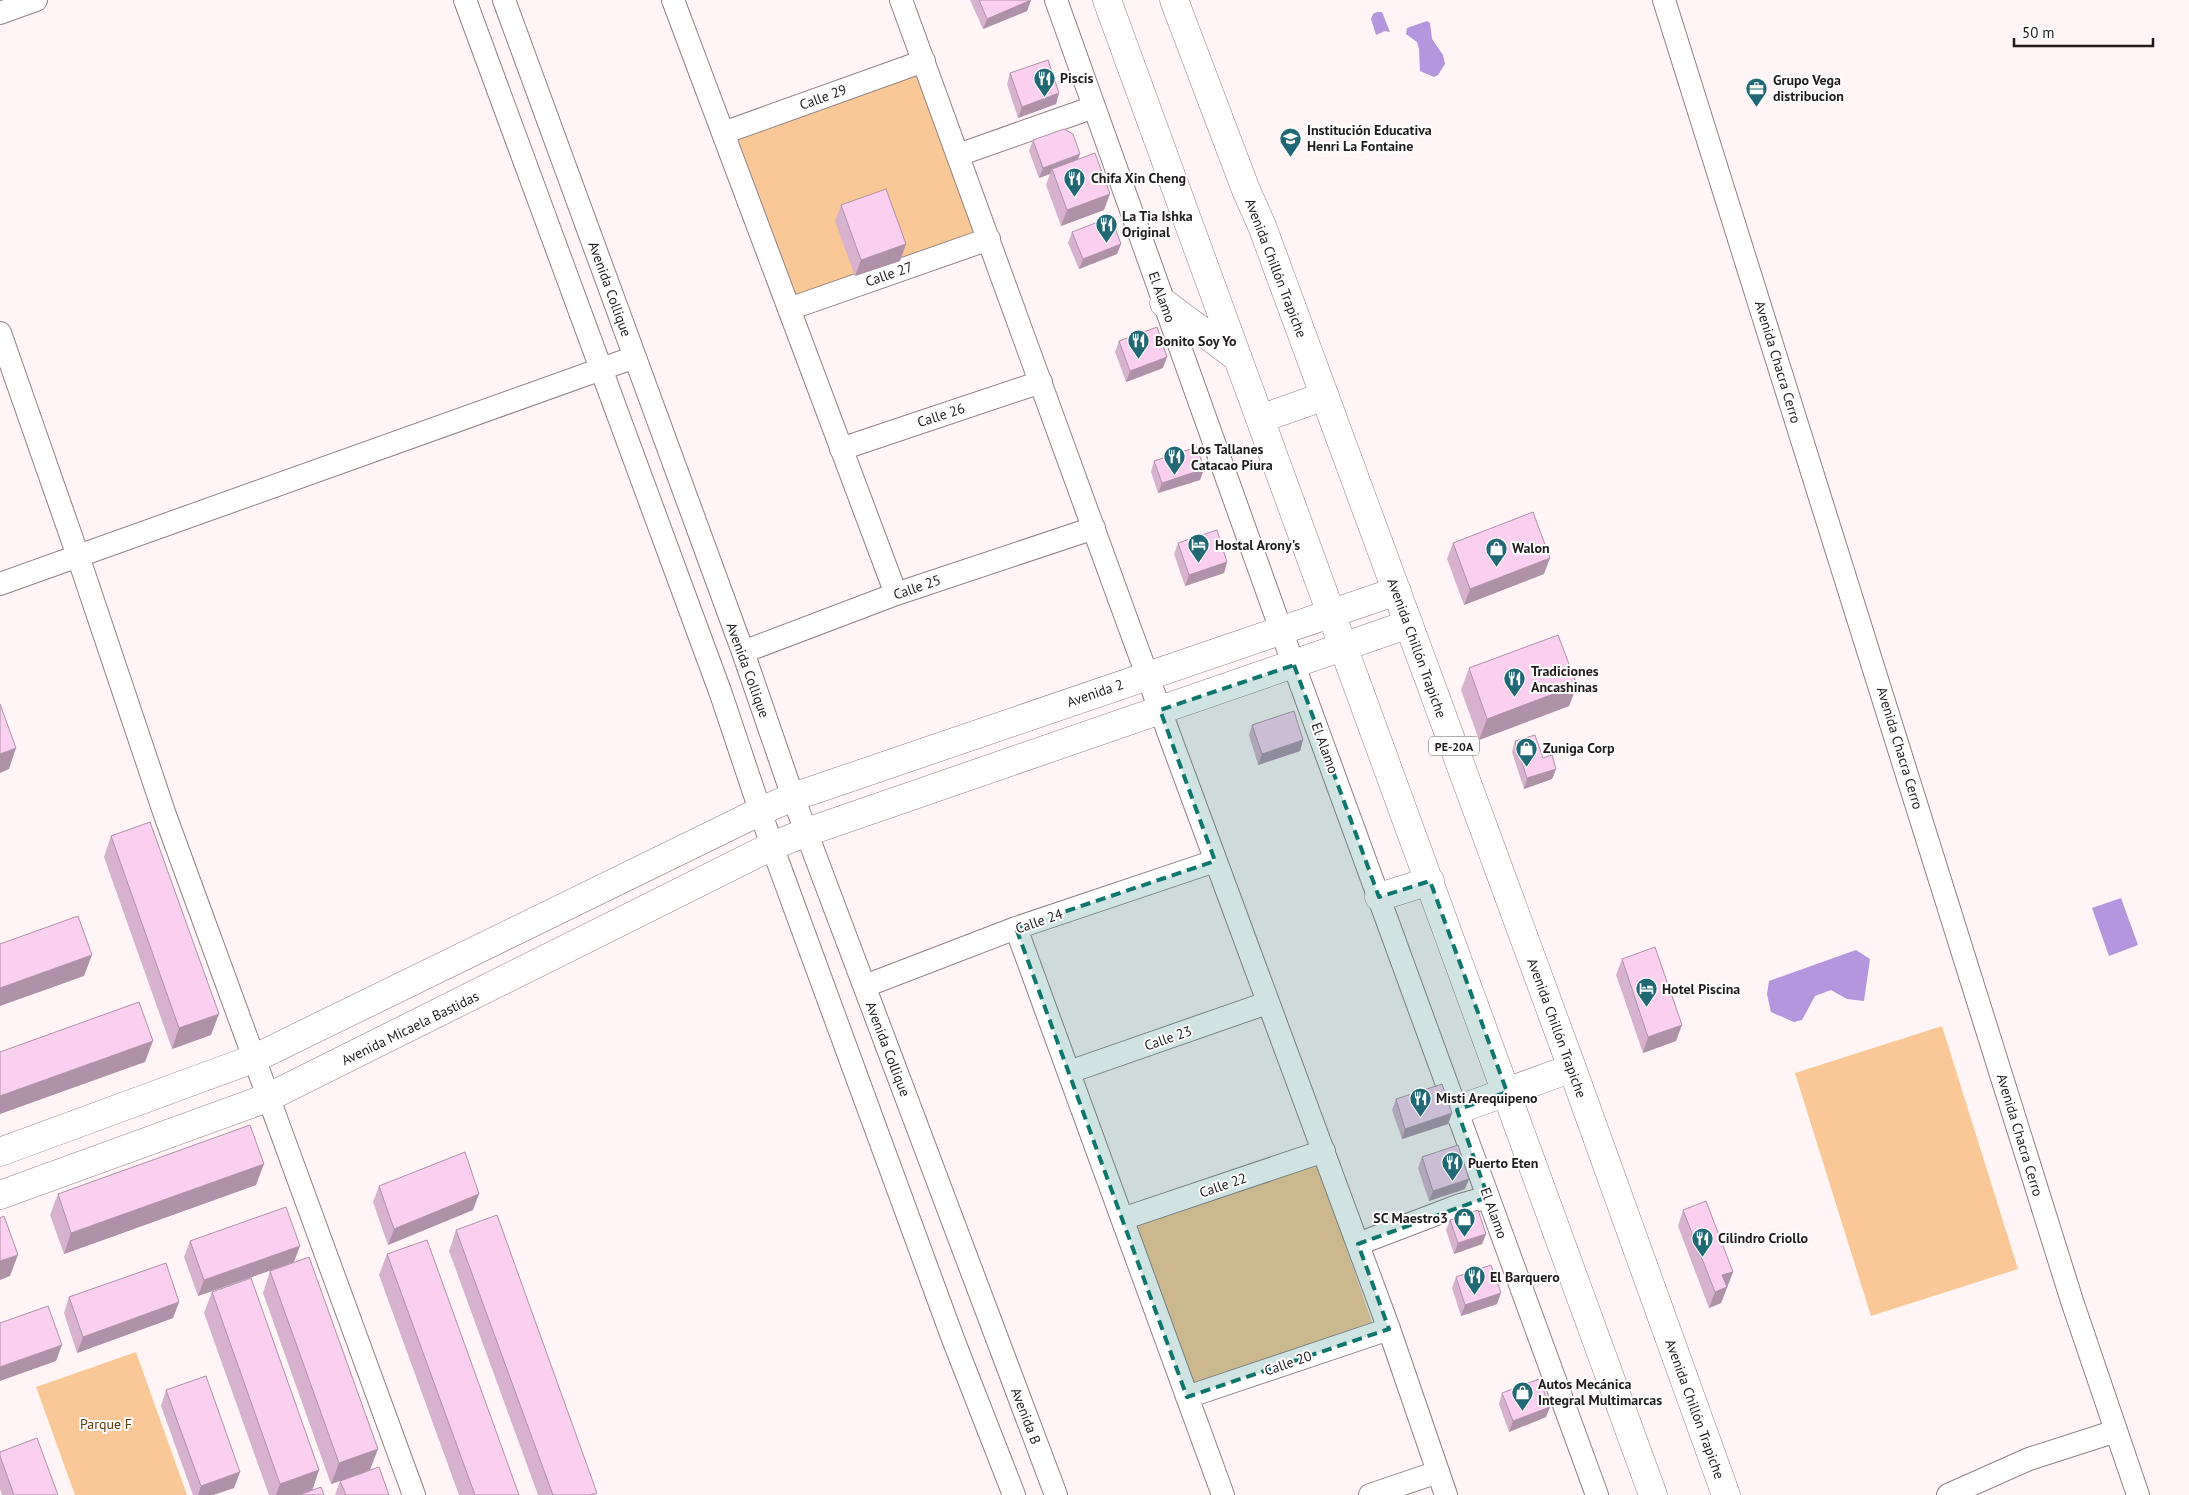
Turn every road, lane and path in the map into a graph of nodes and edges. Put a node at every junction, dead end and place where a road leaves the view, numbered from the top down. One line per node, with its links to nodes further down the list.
1 (36, 0): 10 (street)
2 (465, 0): 21 (street)
3 (504, 0): 19 (street, Avenida Collique)
4 (673, 0): 13 (street)
5 (901, 0): 11 (street)
6 (1056, 0): 12 (street, El Alamo)
7 (1107, 0): 20 (main road)
8 (1174, 0): 23 (main road, Avenida Chillón Trapiche / PE-20A)
9 (1664, 0): 68 (street, Avenida Chacra Cerro)
10 (0, 13)
11 (924, 61): 13 (street, Calle 29); 14 (street)
12 (1094, 107): 14 (street); 16 (street, El Alamo)
13 (723, 133): 17 (street)
14 (958, 155): 15 (street)
15 (989, 239): 17 (street, Calle 27); 22 (street)
16 (1164, 303): 20 (main road); 33 (street, El Alamo)
17 (789, 309): 25 (street)
18 (0, 333): 27 (street)
19 (635, 358): 21 (street); 35 (street, Avenida Collique)
20 (1238, 358): 24 (main road)
21 (601, 370): 27 (street); 40 (street)
22 (1041, 382): 25 (street, Calle 26); 26 (street)
23 (1325, 396): 24 (main road); 29 (main road, Avenida Chillón Trapiche / PE-20A)
24 (1260, 419): 31 (main road)
25 (841, 449): 30 (street)
26 (1094, 528): 30 (street, Calle 25); 37 (street)
27 (78, 556): 28 (street); 53 (street)
28 (0, 584)
29 (1397, 590): 31 (main road, Avenida 2); 32 (main road, Avenida Chillón Trapiche / PE-20A)
30 (896, 594): 35 (street, Calle 25)
31 (1332, 613): 33 (main road, Avenida 2); 34 (main road)
32 (1409, 624): 34 (main road); 54 (main road, Avenida Chillón Trapiche / PE-20A)
33 (1281, 630): 36 (street, El Alamo); 37 (main road, Avenida 2)
34 (1344, 648): 36 (main road); 45 (main road)
35 (742, 652): 39 (street, Avenida Collique)
36 (1294, 665): 38 (main road); 47 (street, El Alamo)
37 (1148, 675): 38 (street); 39 (main road, Avenida 2)
38 (1160, 710): 41 (main road); 44 (street)
39 (793, 797): 40 (main road); 41 (street, Avenida Collique)
40 (760, 811): 42 (street); 43 (main road)
41 (807, 832): 42 (main road, Avenida Micaela Bastidas); 51 (street, Avenida Collique)
42 (772, 846): 46 (main road, Avenida Micaela Bastidas); 71 (street)
43 (664, 860): 46 (main road); 49 (main road)
44 (1215, 861): 48 (street, Calle 24); 52 (street)
45 (1430, 881): 47 (main road); 56 (main road)
46 (684, 890): 50 (main road, Avenida Micaela Bastidas)
47 (1379, 897): 58 (street, El Alamo)
48 (1016, 928): 51 (street, Calle 24); 55 (street)
49 (495, 942): 50 (main road); 53 (main road)
50 (511, 977): 57 (main road, Avenida Micaela Bastidas)
51 (865, 986): 66 (street, Avenida Collique)
52 (1267, 1004): 55 (street, Calle 23); 59 (street)
53 (253, 1059): 57 (street); 60 (main road)
54 (1572, 1068): 56 (main road); 78 (main road, Avenida Chillón Trapiche / PE-20A)
55 (1069, 1072): 63 (street)
56 (1507, 1092): 58 (main road); 77 (main road)
57 (267, 1098): 61 (main road, Avenida Micaela Bastidas); 70 (street)
58 (1457, 1110): 62 (street, El Alamo)
59 (1324, 1151): 63 (street, Calle 22); 64 (street)
60 (0, 1152)
61 (2, 1188)
62 (1488, 1197): 64 (street); 76 (street, El Alamo)
63 (1122, 1219): 67 (street)
64 (1358, 1244): 65 (street)
65 (1389, 1329): 67 (street, Calle 20); 69 (street)
66 (997, 1338): 72 (street, Avenida B)
67 (1187, 1397): 73 (street)
68 (2116, 1431): 79 (street); 80 (street, Avenida Chacra Cerro)
69 (1438, 1472): 74 (street); 75 (street)
70 (414, 1495)
71 (1014, 1495)
72 (1056, 1495)
73 (1223, 1495)
74 (1370, 1495)
75 (1446, 1495)
76 (1597, 1495)
77 (1654, 1495)
78 (1726, 1495)
79 (1948, 1495)
80 (2138, 1495)

